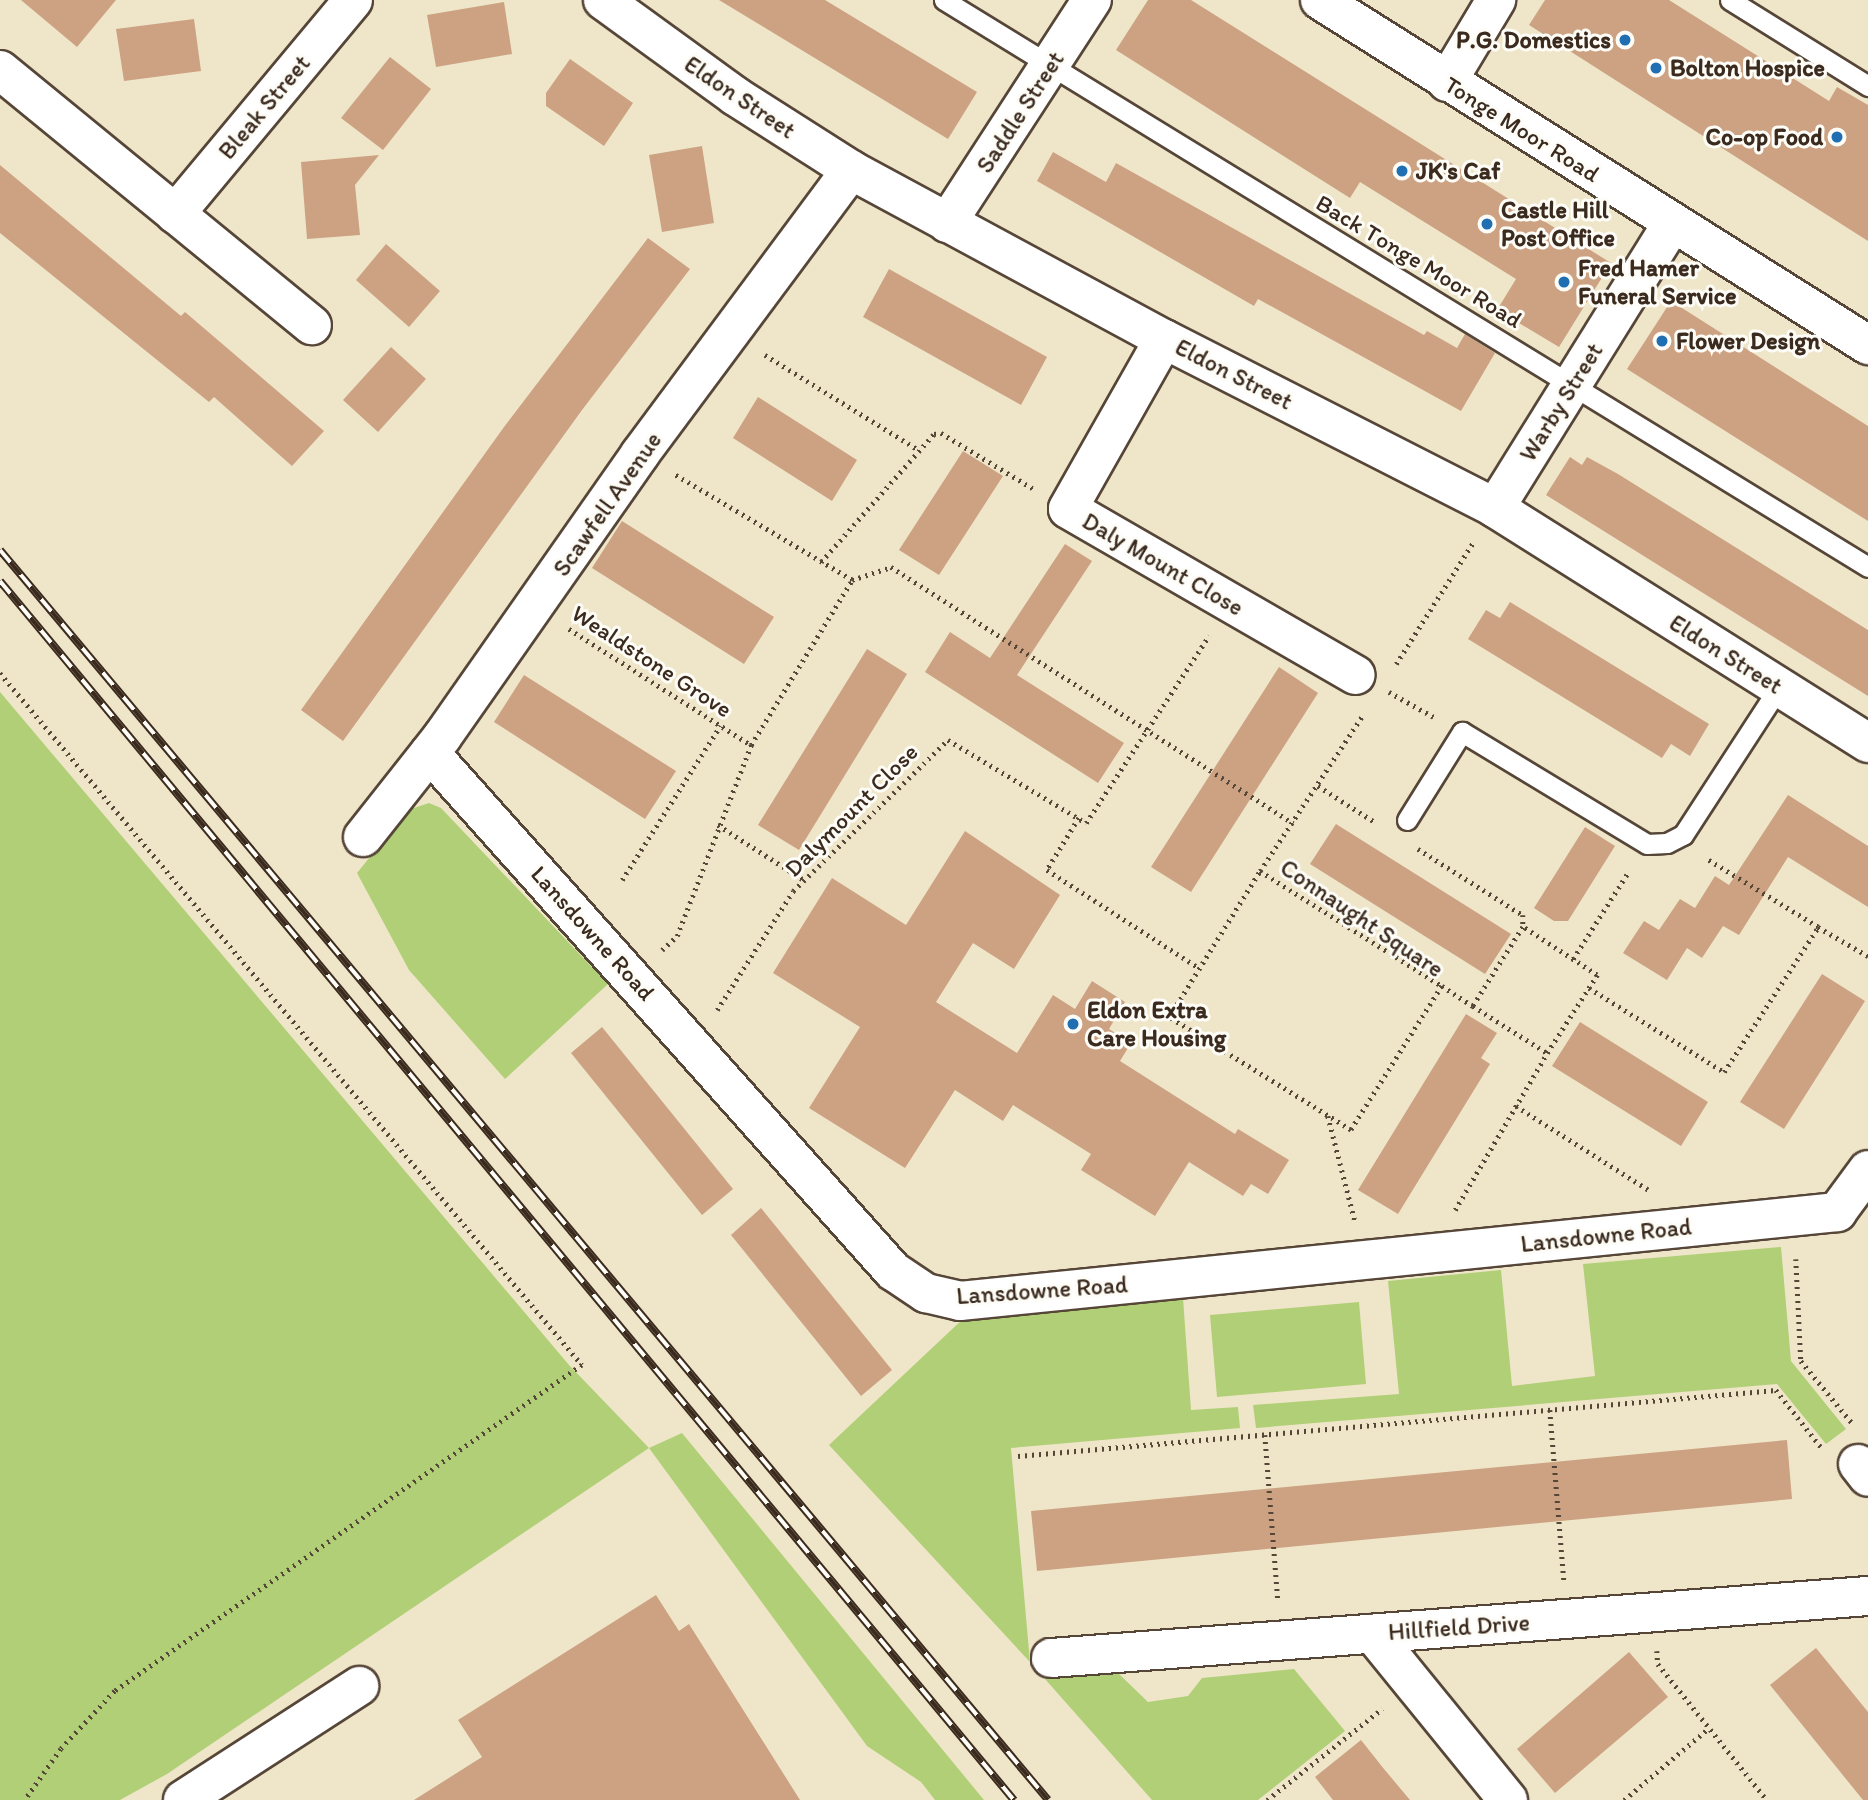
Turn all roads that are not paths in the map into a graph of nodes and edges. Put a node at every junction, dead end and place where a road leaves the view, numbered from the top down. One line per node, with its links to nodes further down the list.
1 (353, 0): 13 (street, Bleak Street)
2 (603, 0): 12 (street, Eldon Street)
3 (944, 0): 8 (lane, Back Tonge Moor Road)
4 (1092, 0): 8 (street, Saddle Street)
5 (1320, 0): 10 (street, Tonge Moor Road)
6 (1496, 0): 10 (street)
7 (1730, 0): 11 (lane)
8 (1049, 67): 14 (street, Saddle Street); 19 (lane, Back Tonge Moor Road)
9 (0, 70): 13 (street)
10 (1447, 82): 15 (street, Tonge Moor Road)
11 (1868, 86)
12 (851, 170): 14 (street, Eldon Street); 25 (street, Scawfell Avenue)
13 (176, 214): 16 (street)
14 (947, 223): 17 (street, Eldon Street)
15 (1671, 224): 18 (street, Tonge Moor Road); 19 (street, Warby Street)
16 (312, 325)
17 (1164, 339): 20 (street, Eldon Street); 22 (street, Daly Mount Close)
18 (1868, 345)
19 (1573, 382): 20 (street, Warby Street); 21 (lane, Back Tonge Moor Road)
20 (1495, 508): 23 (street, Eldon Street)
21 (1868, 567)
22 (1355, 675)
23 (1779, 687): 24 (street, Eldon Street); 26 (lane)
24 (1868, 743)
25 (430, 753): 27 (street, Scawfell Avenue); 28 (street, Lansdowne Road)
26 (1407, 820)
27 (363, 837)
28 (1868, 1170)
29 (1868, 1596): 30 (street, Hillfield Drive)
30 (1373, 1634): 31 (street, Hillfield Drive); 34 (street)
31 (1051, 1658)
32 (359, 1686): 33 (street)
33 (183, 1800)
34 (1508, 1800)

